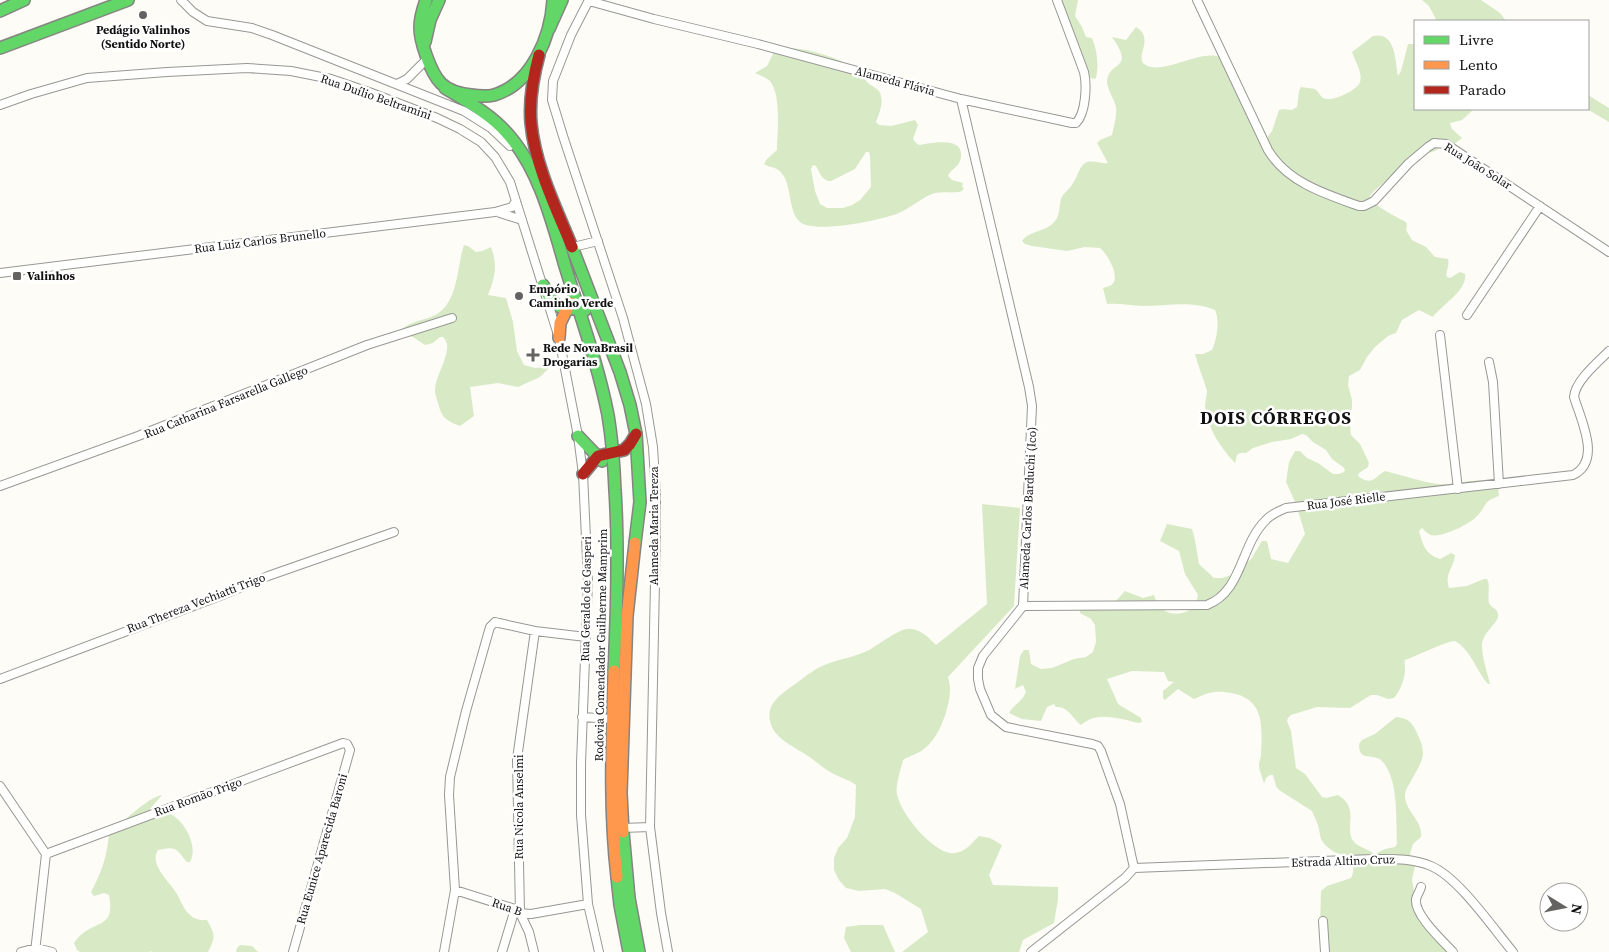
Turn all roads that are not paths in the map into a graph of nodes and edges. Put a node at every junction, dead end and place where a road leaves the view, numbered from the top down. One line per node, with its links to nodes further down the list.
1 (24, 0): 11 (main road)
2 (128, 0): 13 (main road)
3 (181, 0): 16 (street)
4 (426, 0): 14 (main road)
5 (439, 0): 14 (main road)
6 (553, 0): 12 (main road)
7 (562, 0): 12 (main road)
8 (589, 0): 18 (street, Alameda Flávia); 25 (street, Alameda Maria Tereza)
9 (1057, 0): 18 (street, Alameda Flávia)
10 (1197, 0): 22 (street, Rua João Solar)
11 (0, 11)
12 (549, 29): 15 (main road)
13 (0, 48)
14 (426, 55): 16 (street); 17 (main road)
15 (539, 55): 17 (main road); 26 (main road, Rodovia Comendador Guilherme Mamprim)
16 (397, 84): 20 (street)
17 (446, 88): 20 (main road)
18 (961, 99): 50 (street, Alameda Carlos Barduchi (Ico))
19 (0, 105): 21 (street, Rua Duílio Beltramini)
20 (527, 164): 30 (main road)
21 (516, 201): 23 (street, Rua Luiz Carlos Brunello); 24 (street, Rua Duílio Beltramini)
22 (1540, 206): 27 (street, Rua João Solar); 31 (street)
23 (495, 212): 24 (street); 28 (street, Rua Luiz Carlos Brunello)
24 (522, 220): 29 (street, Rua Geraldo de Gasperi)
25 (598, 241): 26 (street); 40 (street, Alameda Maria Tereza)
26 (574, 247): 33 (main road, Rodovia Comendador Guilherme Mamprim)
27 (1609, 252)
28 (0, 273)
29 (543, 285): 30 (main road); 35 (street, Rua Geraldo de Gasperi)
30 (574, 308): 33 (main road); 35 (main road); 42 (main road, Rodovia Comendador Guilherme Mamprim)
31 (1468, 316)
32 (452, 318): 47 (street, Rua Catharina Farsarella Gallego)
33 (601, 323): 38 (main road, Rodovia Comendador Guilherme Mamprim)
34 (1440, 335): 48 (street)
35 (558, 338): 39 (street, Rua Geraldo de Gasperi)
36 (1609, 351): 46 (street, Rua José Rielle)
37 (1489, 362): 46 (street)
38 (636, 434): 41 (main road, Rodovia Comendador Guilherme Mamprim); 42 (main road)
39 (578, 436): 43 (main road); 44 (street, Rua Geraldo de Gasperi)
40 (653, 447): 41 (street); 58 (street, Alameda Maria Tereza)
41 (637, 449): 59 (main road, Rodovia Comendador Guilherme Mamprim)
42 (613, 453): 43 (main road); 45 (main road, Rodovia Comendador Guilherme Mamprim)
43 (598, 456): 44 (main road); 45 (main road)
44 (583, 474): 52 (street, Rua Geraldo de Gasperi)
45 (614, 477): 55 (main road, Rodovia Comendador Guilherme Mamprim)
46 (1499, 484): 48 (street, Rua José Rielle)
47 (0, 486)
48 (1458, 488): 50 (street, Rua José Rielle)
49 (394, 532): 53 (street, Rua Thereza Vechiatti Trigo)
50 (1023, 606): 61 (street, Alameda Carlos Barduchi (Ico))
51 (536, 631): 52 (street); 63 (street); 65 (street, Rua Nicola Anselmi)
52 (586, 637): 54 (street, Rua Geraldo de Gasperi)
53 (0, 679)
54 (582, 717): 55 (street); 64 (street, Rua Geraldo de Gasperi)
55 (613, 719): 75 (main road, Rodovia Comendador Guilherme Mamprim)
56 (349, 746): 60 (street, Rua Romão Trigo); 70 (street, Rua Eunice Aparecida Baroni)
57 (0, 786): 60 (street)
58 (650, 826): 59 (street); 77 (street, Alameda Maria Tereza)
59 (622, 828): 76 (main road, Rodovia Comendador Guilherme Mamprim)
60 (46, 854): 67 (street)
61 (1134, 868): 78 (street); 81 (street, Estrada Altino Cruz)
62 (1421, 887): 80 (street)
63 (455, 890): 65 (street, Rua B); 71 (street)
64 (588, 904): 65 (street, Rua B); 74 (street, Rua Geraldo de Gasperi)
65 (518, 911): 72 (street); 73 (street, Rua Nicola Anselmi)
66 (1323, 921): 79 (street)
67 (36, 950): 68 (street); 69 (street)
68 (21, 952)
69 (52, 952)
70 (293, 952)
71 (444, 952)
72 (502, 952)
73 (534, 952)
74 (599, 952)
75 (629, 952)
76 (639, 952)
77 (668, 952)
78 (1032, 952)
79 (1325, 952)
80 (1453, 952)
81 (1513, 952)

